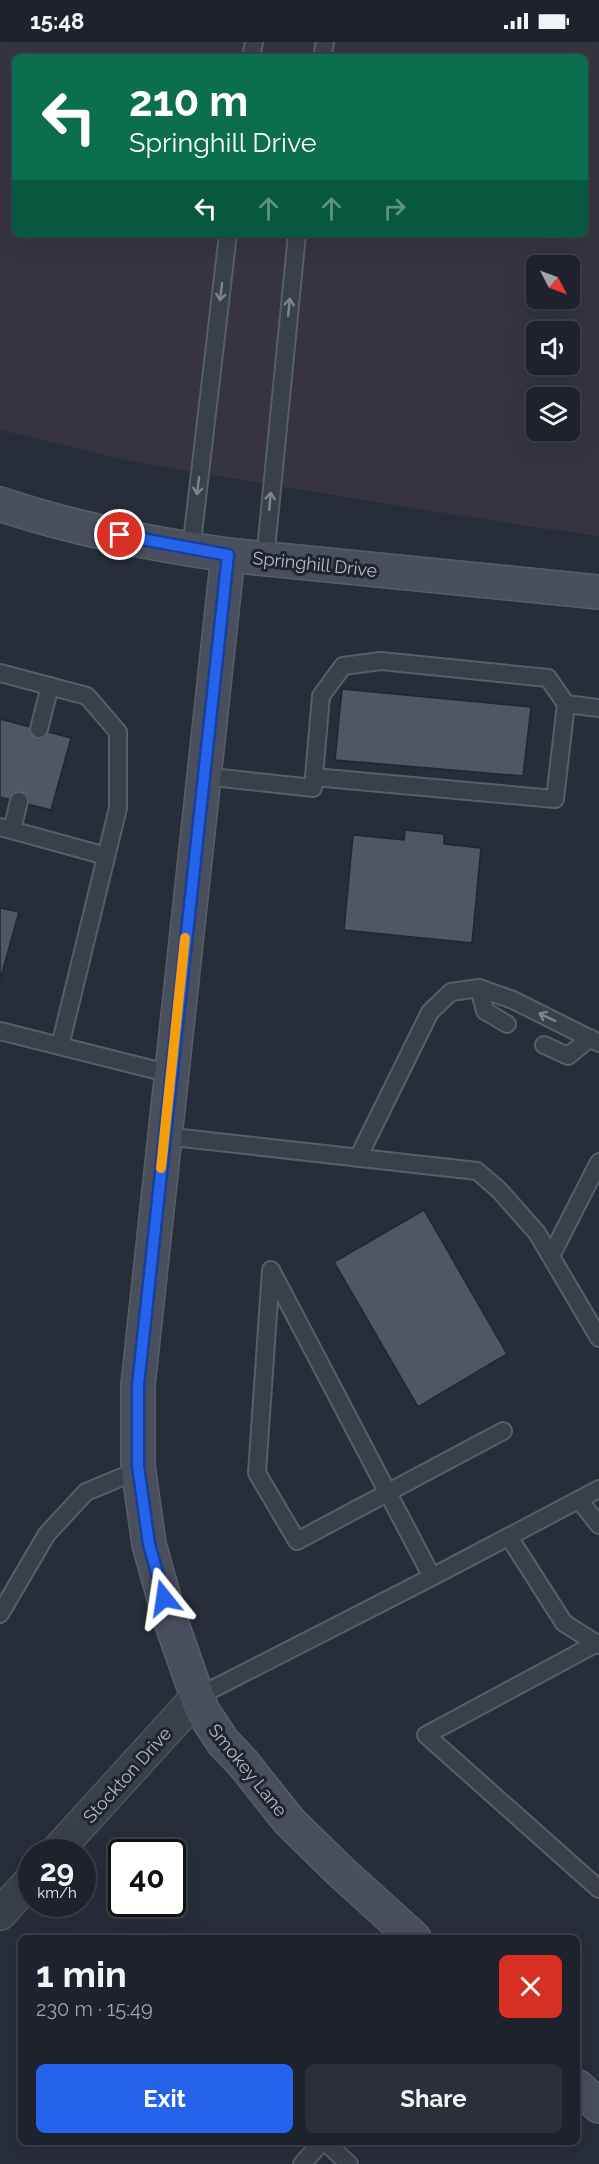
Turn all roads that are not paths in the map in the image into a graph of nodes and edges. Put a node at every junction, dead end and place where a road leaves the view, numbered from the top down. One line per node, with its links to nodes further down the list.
1 (228, 237): 4 (lane, one-way to 4)
2 (297, 237): 6 (lane, one-way to 2)
3 (0, 504): 4 (street, Springhill Drive)
4 (190, 550): 5 (street, Springhill Drive)
5 (228, 555): 6 (street, Springhill Drive); 13 (street, Smokey Lane)
6 (265, 560): 7 (street, Springhill Drive)
7 (599, 592)
8 (0, 673): 9 (lane)
9 (50, 686): 12 (lane); 17 (lane)
10 (566, 704): 11 (lane); 14 (lane); 14 (lane)
11 (599, 708)
12 (39, 729)
13 (203, 776): 14 (lane); 24 (street, Smokey Lane)
14 (314, 777)
15 (19, 801): 16 (lane)
16 (6, 828): 17 (lane)
17 (106, 856): 23 (lane)
18 (479, 988): 19 (lane); 21 (lane, one-way to 18); 26 (lane)
19 (507, 1024)
20 (0, 1031): 23 (lane)
21 (594, 1041): 22 (lane)
22 (544, 1045)
23 (60, 1046): 24 (lane)
24 (171, 1074): 25 (street, Smokey Lane)
25 (164, 1136): 26 (lane); 31 (street, Smokey Lane)
26 (358, 1158): 28 (lane)
27 (599, 1162): 28 (lane)
28 (551, 1256): 29 (lane)
29 (599, 1338)
30 (503, 1431): 33 (lane)
31 (139, 1470): 38 (lane); 40 (street, Smokey Lane)
32 (599, 1489): 34 (lane)
33 (387, 1492): 33 (lane); 37 (lane)
34 (579, 1500): 35 (lane); 36 (lane)
35 (599, 1525)
36 (508, 1537): 37 (lane); 39 (lane)
37 (432, 1577): 40 (lane)
38 (0, 1614)
39 (598, 1644): 42 (lane)
40 (197, 1697): 41 (street, Stockton Drive); 45 (street, Smokey Lane)
41 (68, 1839)
42 (599, 1889)
43 (18, 1894): 44 (street)
44 (0, 1914)
45 (411, 1935)
46 (580, 2089): 47 (street)
47 (599, 2106)
48 (320, 2145): 50 (lane)
49 (327, 2145): 51 (lane)
50 (302, 2164)
51 (349, 2164)

